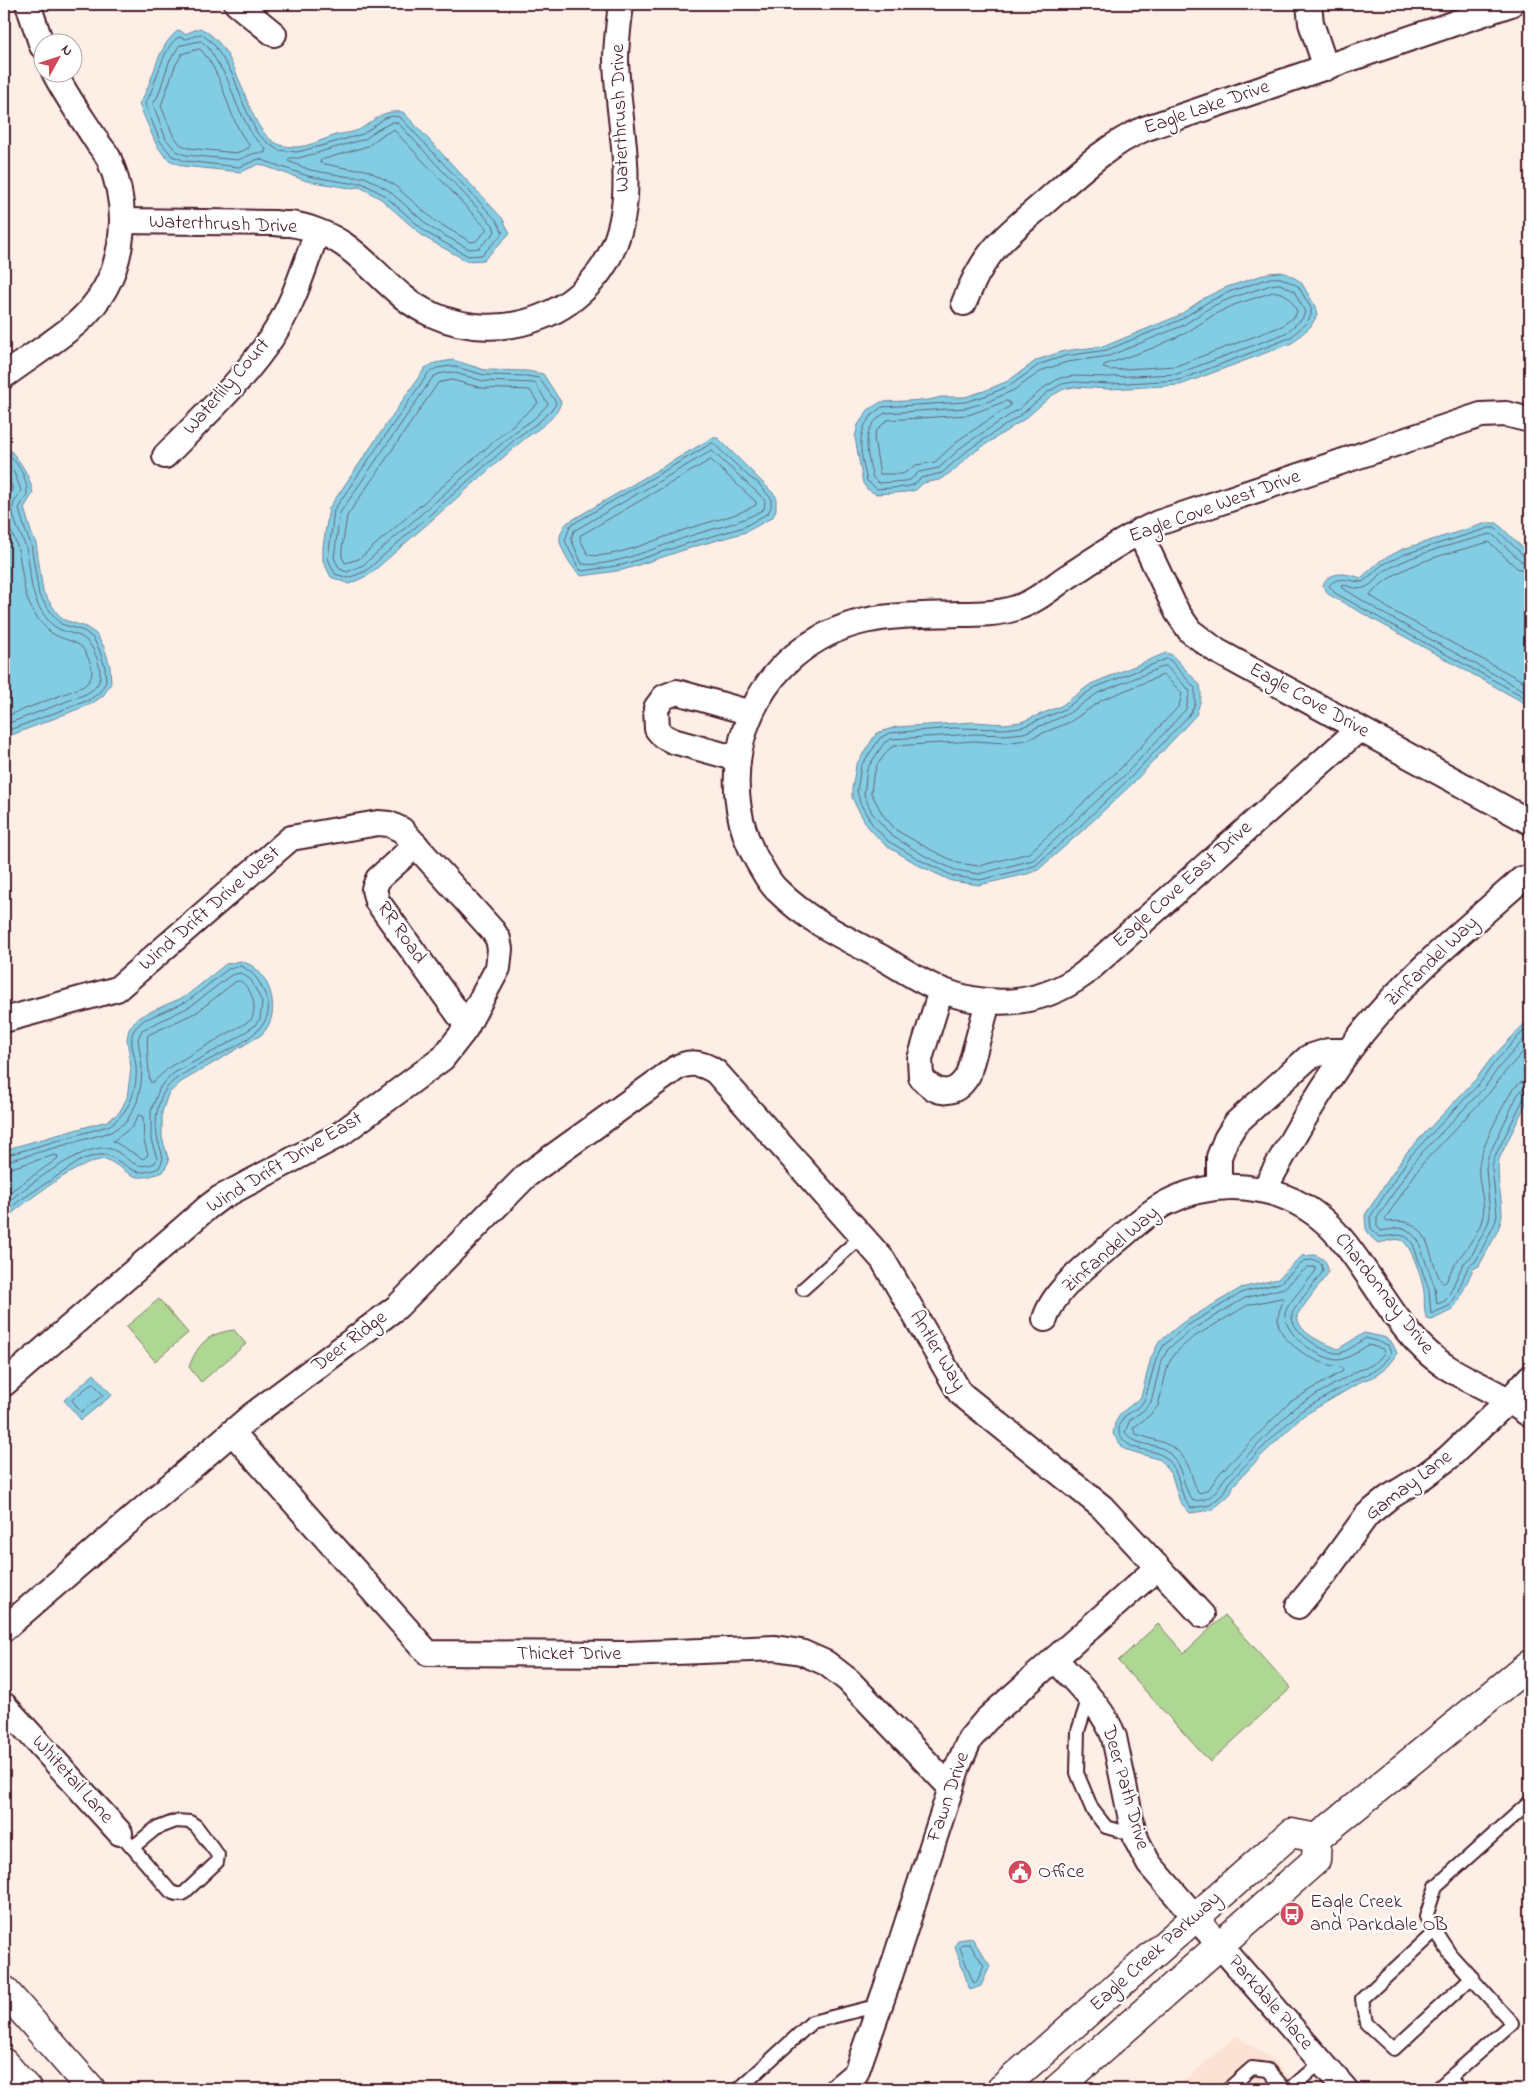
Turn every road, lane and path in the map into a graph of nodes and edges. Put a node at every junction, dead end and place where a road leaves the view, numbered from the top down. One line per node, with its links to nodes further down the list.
1 (28, 4): 6 (street)
2 (237, 4): 7 (street)
3 (621, 4): 11 (street, Waterthrush Drive)
4 (1309, 4): 8 (street)
5 (1512, 4): 8 (street, Eagle Lake Drive)
6 (37, 32)
7 (274, 34)
8 (1326, 68): 12 (street, Eagle Lake Drive)
9 (60, 82): 10 (street)
10 (123, 222): 11 (street, Waterthrush Drive); 13 (street)
11 (317, 232): 15 (street, Waterlily Court)
12 (964, 303)
13 (4, 376)
14 (1530, 420): 16 (street, Eagle Cove West Drive)
15 (165, 456)
16 (1139, 531): 17 (street, Eagle Cove West Drive); 18 (street, Eagle Cove Drive)
17 (751, 713): 19 (street, Eagle Cove West Drive); 19 (street)
18 (1359, 729): 20 (street, Eagle Cove Drive); 24 (street, Eagle Cove East Drive)
19 (738, 759): 23 (street, Eagle Cove West Drive)
20 (1530, 822)
21 (416, 845): 25 (street, Wind Drift Drive West); 26 (street, Wind Drift Drive East); 26 (street, RR Road)
22 (1522, 879): 27 (street, Zinfandel Way)
23 (941, 990): 24 (street, Eagle Cove East Drive); 24 (street)
24 (988, 1002)
25 (4, 1020)
26 (467, 1026): 35 (street, Wind Drift Drive East)
27 (1348, 1051): 29 (street); 30 (street, Zinfandel Way)
28 (698, 1064): 31 (street, Antler Way); 38 (street, Deer Ridge)
29 (1219, 1187): 30 (street, Zinfandel Way); 33 (street, Zinfandel Way)
30 (1264, 1190): 36 (street, Chardonnay Drive)
31 (862, 1236): 32 (lane); 39 (street, Antler Way)
32 (803, 1289)
33 (1045, 1319)
34 (1530, 1377): 36 (street, Gamay Lane)
35 (4, 1384)
36 (1508, 1401): 37 (street, Chardonnay Drive); 40 (street, Gamay Lane)
37 (1530, 1415)
38 (232, 1432): 42 (street, Deer Ridge); 47 (street, Thicket Drive)
39 (1158, 1567): 41 (street, Antler Way); 43 (street, Fawn Drive)
40 (1298, 1606)
41 (1202, 1616)
42 (4, 1629)
43 (1055, 1659): 45 (street, Deer Path Drive); 47 (street, Fawn Drive)
44 (1530, 1664): 50 (main road)
45 (1089, 1697): 49 (street, Deer Path Drive); 49 (lane)
46 (4, 1704): 51 (street, Whitetail Lane)
47 (950, 1788): 57 (street, Fawn Drive)
48 (1530, 1802): 53 (lane)
49 (1135, 1835): 52 (street, Deer Path Drive)
50 (1317, 1838): 52 (main road, Eagle Creek Parkway); 54 (main road, Eagle Creek Parkway)
51 (126, 1840): 51 (lane)
52 (1195, 1918): 54 (street, Parkdale Place); 65 (main road, Eagle Creek Parkway)
53 (1435, 1932): 55 (lane); 55 (lane)
54 (1220, 1945): 58 (street, Parkdale Place); 66 (main road, Eagle Creek Parkway)
55 (1472, 1977): 60 (lane)
56 (4, 1990): 62 (main road)
57 (880, 2005): 63 (lane); 64 (street, Fawn Drive)
58 (1321, 2062): 69 (lane); 70 (street, Parkdale Place)
59 (4, 2063): 61 (main road)
60 (1450, 2078): 71 (lane); 72 (lane)
61 (27, 2089)
62 (91, 2089)
63 (739, 2089)
64 (837, 2089)
65 (1001, 2089)
66 (1057, 2089)
67 (1228, 2089): 68 (lane)
68 (1285, 2089)
69 (1290, 2089)
70 (1345, 2089)
71 (1438, 2089)
72 (1460, 2089)

